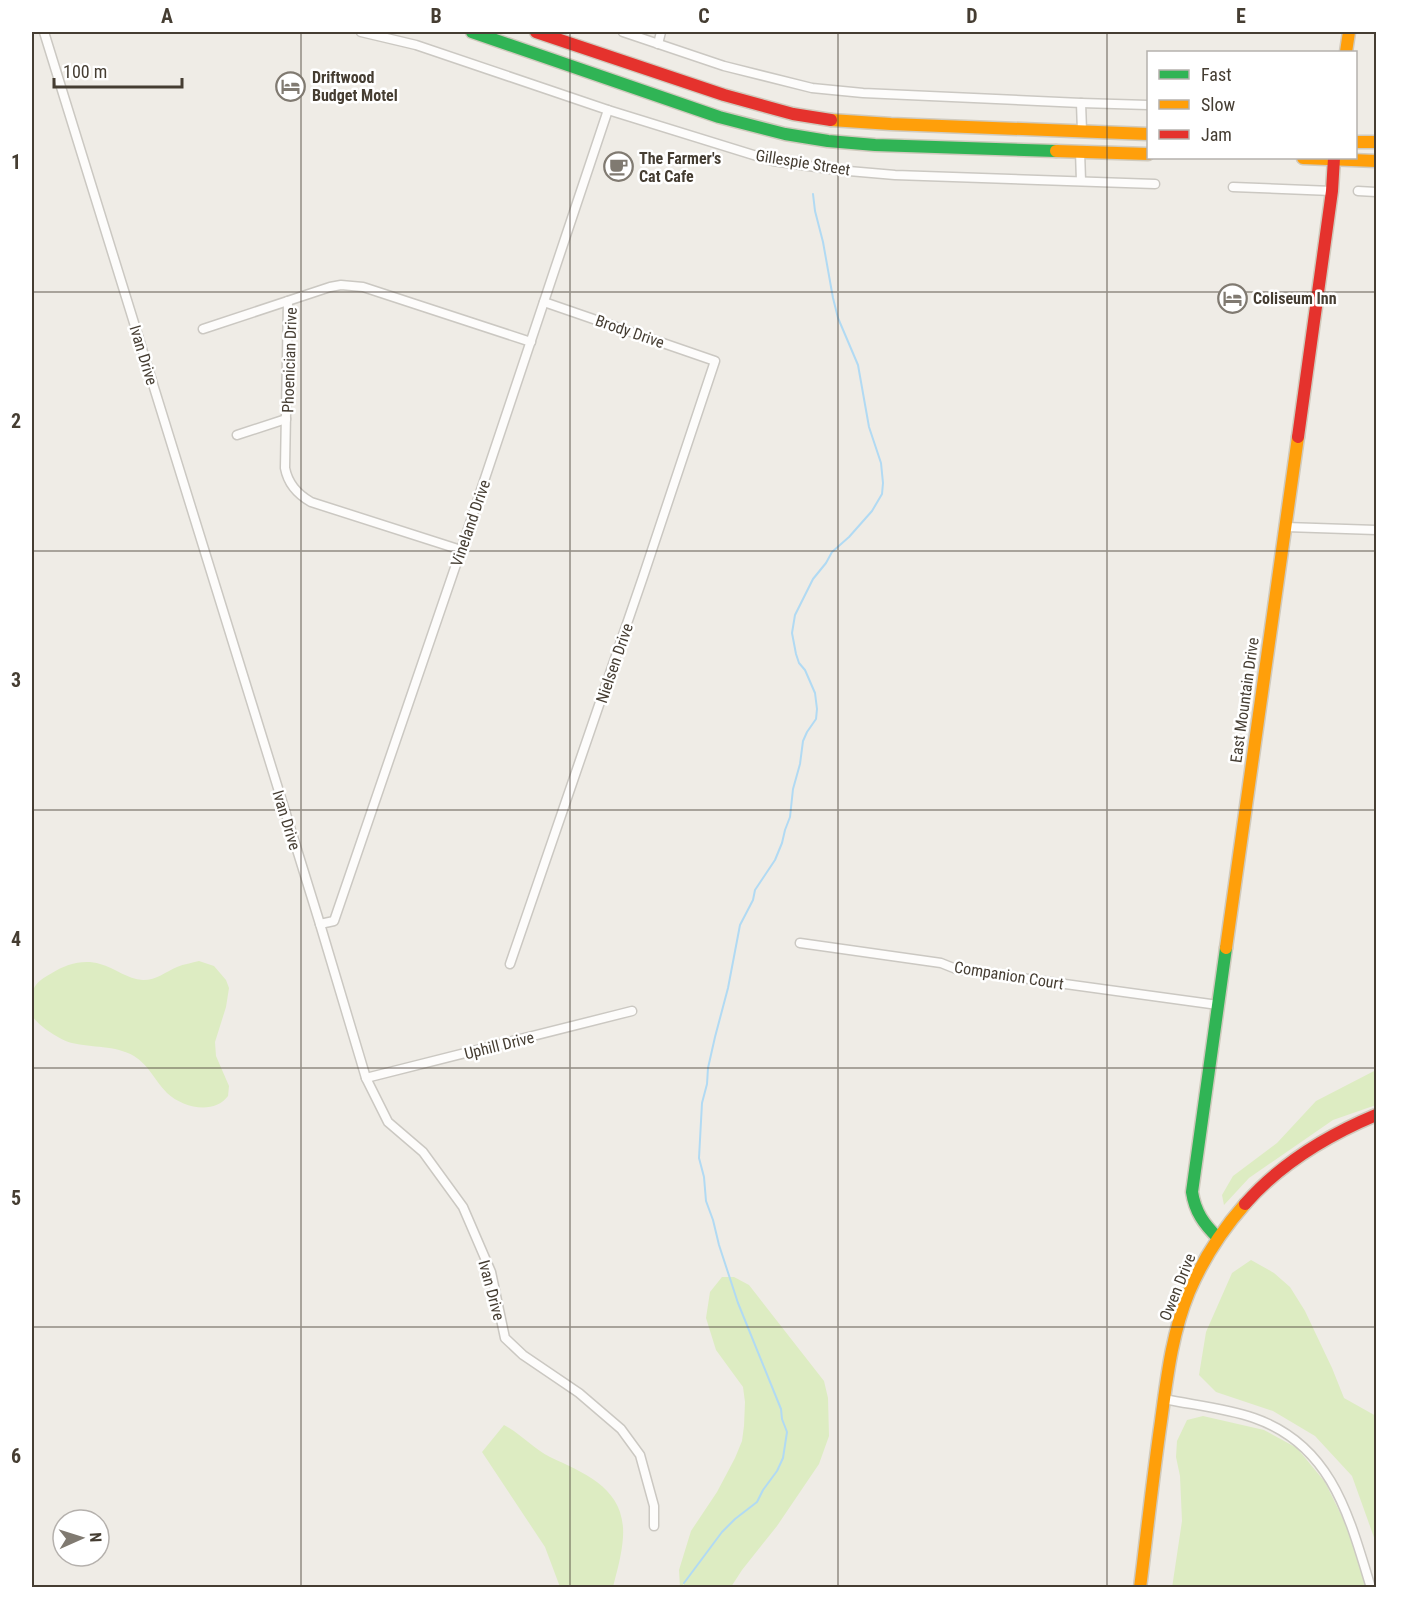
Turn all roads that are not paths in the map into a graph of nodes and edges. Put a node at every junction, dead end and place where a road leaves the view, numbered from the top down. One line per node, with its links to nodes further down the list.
1 (44, 32): 39 (street, Ivan Drive)
2 (361, 32): 12 (street, Gillespie Street)
3 (472, 32): 18 (main road)
4 (536, 32): 13 (main road)
5 (623, 32): 8 (street)
6 (661, 32): 8 (street)
7 (1349, 32): 9 (main road)
8 (658, 44): 10 (street)
9 (1346, 51)
10 (1081, 103): 11 (street); 13 (street)
11 (1147, 105)
12 (608, 110): 23 (street, Gillespie Street); 30 (street, Vineland Drive)
13 (1082, 131): 14 (main road)
14 (1147, 134)
15 (1147, 142): 18 (main road)
16 (1357, 142): 17 (main road)
17 (1377, 142)
18 (1080, 152): 19 (main road); 23 (street)
19 (1147, 154)
20 (1334, 159): 26 (main road, East Mountain Drive)
21 (1348, 159): 22 (main road)
22 (1377, 161)
23 (1081, 181): 24 (street, Gillespie Street)
24 (1155, 184)
25 (1233, 187): 26 (street)
26 (1332, 191): 36 (main road, East Mountain Drive)
27 (1358, 191): 28 (street)
28 (1377, 192)
29 (288, 301): 31 (street); 32 (street, Phoenician Drive); 34 (street, Phoenician Drive)
30 (544, 302): 32 (street, Vineland Drive); 33 (street, Brody Drive)
31 (203, 329)
32 (531, 342): 38 (street, Vineland Drive)
33 (715, 360): 41 (street, Nielsen Drive)
34 (286, 419): 35 (street); 38 (street, Phoenician Drive)
35 (237, 435)
36 (1286, 527): 37 (street); 42 (main road, East Mountain Drive)
37 (1377, 530)
38 (461, 550): 39 (street, Vineland Drive)
39 (320, 924): 44 (street, Ivan Drive)
40 (800, 943): 42 (street, Companion Court)
41 (510, 964)
42 (1218, 1005): 46 (main road, East Mountain Drive)
43 (632, 1011): 44 (street, Uphill Drive)
44 (366, 1078): 48 (street, Ivan Drive)
45 (1377, 1115): 46 (main road, Owen Drive)
46 (1218, 1238): 47 (main road, Owen Drive)
47 (1164, 1399): 49 (main road, Owen Drive); 50 (street)
48 (654, 1526)
49 (1140, 1587)
50 (1371, 1587)

